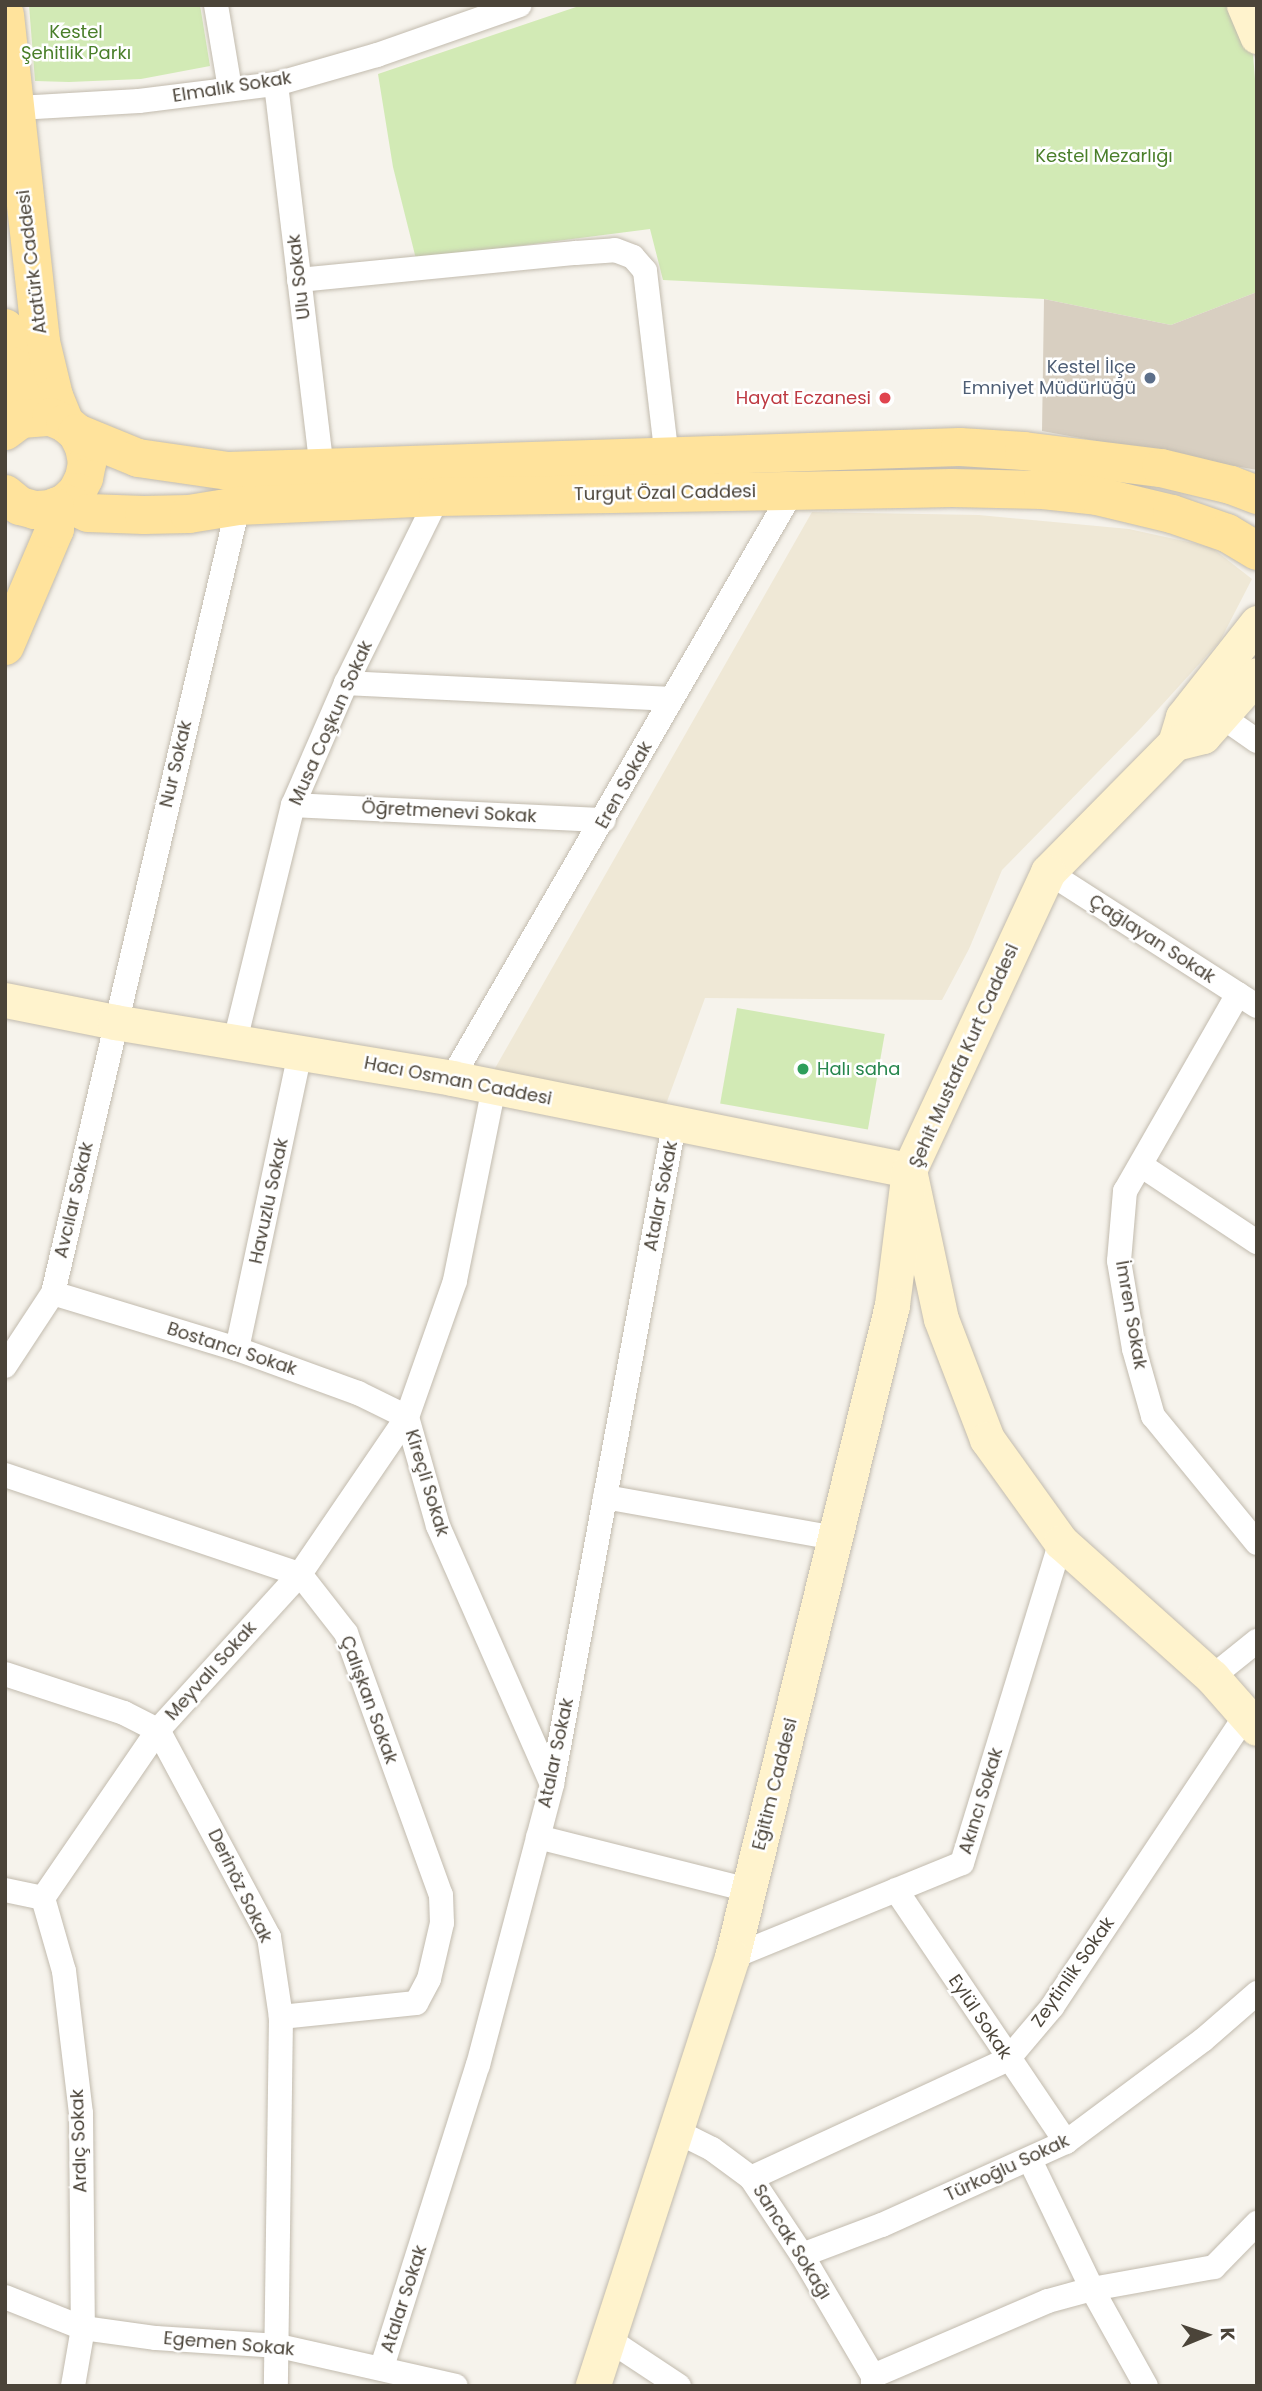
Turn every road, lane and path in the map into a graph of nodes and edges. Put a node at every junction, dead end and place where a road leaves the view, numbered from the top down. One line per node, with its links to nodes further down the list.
1 (216, 5): 8 (street)
2 (520, 5): 4 (street, Elmalık Sokak)
3 (1244, 5): 6 (main road)
4 (480, 12): 7 (street, Elmalık Sokak)
5 (5, 15): 9 (main road, Atatürk Caddesi)
6 (1257, 36)
7 (276, 84): 8 (street, Elmalık Sokak); 10 (street, Ulu Sokak)
8 (230, 89): 9 (street, Elmalık Sokak)
9 (18, 108): 13 (main road, Atatürk Caddesi)
10 (299, 280): 14 (street); 15 (street, Ulu Sokak)
11 (5, 328): 12 (main road, Atatürk Caddesi)
12 (14, 418): 13 (main road, Turgut Özal Caddesi)
13 (71, 428): 15 (main road, Turgut Özal Caddesi); 20 (main road, Atatürk Caddesi)
14 (667, 458): 15 (main road, Turgut Özal Caddesi); 17 (main road, Turgut Özal Caddesi)
15 (322, 469)
16 (793, 490): 18 (main road, Turgut Özal Caddesi); 22 (main road, Turgut Özal Caddesi); 27 (street, Eren Sokak)
17 (1257, 495)
18 (438, 497): 21 (main road, Turgut Özal Caddesi); 26 (street, Musa Coşkun Sokak)
19 (6, 498): 20 (main road, Turgut Özal Caddesi)
20 (60, 505): 21 (main road, Turgut Özal Caddesi); 24 (main road)
21 (238, 506): 36 (street, Nur Sokak)
22 (1257, 551)
23 (1257, 624): 30 (main road, Şehit Mustafa Kurt Caddesi)
24 (5, 646)
25 (1257, 675): 28 (main road, Şehit Mustafa Kurt Caddesi)
26 (346, 683): 27 (street); 31 (street, Musa Coşkun Sokak)
27 (671, 699): 32 (street, Eren Sokak)
28 (1221, 716): 29 (street); 30 (main road, Şehit Mustafa Kurt Caddesi)
29 (1257, 741)
30 (1175, 743): 33 (main road, Şehit Mustafa Kurt Caddesi)
31 (293, 805): 32 (street, Öğretmenevi Sokak); 37 (street, Musa Coşkun Sokak)
32 (604, 820): 39 (street, Eren Sokak)
33 (1048, 872): 35 (street, Çağlayan Sokak); 43 (main road, Şehit Mustafa Kurt Caddesi)
34 (5, 1000): 36 (main road, Hacı Osman Caddesi)
35 (1247, 1000): 42 (street, İmren Sokak)
36 (115, 1022): 37 (main road, Hacı Osman Caddesi); 45 (street, Avcılar Sokak)
37 (235, 1041): 38 (main road, Hacı Osman Caddesi)
38 (300, 1052): 39 (main road, Hacı Osman Caddesi); 46 (street, Havuzlu Sokak)
39 (452, 1078): 40 (main road, Hacı Osman Caddesi)
40 (494, 1087): 41 (main road, Hacı Osman Caddesi); 48 (street, Kireçli Sokak)
41 (674, 1125): 43 (main road, Hacı Osman Caddesi); 50 (street, Atalar Sokak)
42 (1142, 1166): 44 (street); 53 (street, İmren Sokak)
43 (909, 1170): 51 (main road, Eğitim Caddesi); 52 (main road, Şehit Mustafa Kurt Caddesi)
44 (1257, 1242)
45 (53, 1293): 46 (street, Bostancı Sokak); 47 (street, Avcılar Sokak)
46 (237, 1349): 48 (street, Bostancı Sokak)
47 (5, 1366)
48 (407, 1417): 54 (street, Meyvalı Sokak); 60 (street, Kireçli Sokak)
49 (5, 1475): 54 (street)
50 (605, 1497): 51 (street); 60 (street, Atalar Sokak)
51 (835, 1538): 63 (main road, Eğitim Caddesi)
52 (1061, 1542): 57 (main road, Şehit Mustafa Kurt Caddesi); 64 (street, Akıncı Sokak)
53 (1257, 1543)
54 (300, 1574): 59 (street, Meyvalı Sokak); 68 (street, Çalışkan Sokak)
55 (1257, 1641): 57 (street)
56 (5, 1674): 59 (street)
57 (1212, 1677): 58 (main road, Şehit Mustafa Kurt Caddesi)
58 (1251, 1722): 69 (street, Zeytinlik Sokak)
59 (158, 1730): 65 (street, Meyvalı Sokak); 68 (street, Derinöz Sokak)
60 (552, 1784): 61 (street, Atalar Sokak)
61 (538, 1837): 63 (street); 81 (street, Atalar Sokak)
62 (5, 1890): 65 (street)
63 (748, 1890): 66 (main road, Eğitim Caddesi)
64 (896, 1890): 66 (street, Akıncı Sokak); 69 (street, Eylül Sokak)
65 (43, 1898): 78 (street, Ardıç Sokak)
66 (732, 1957): 70 (main road, Eğitim Caddesi)
67 (1257, 1993): 71 (street, Türkoğlu Sokak)
68 (281, 2017): 80 (street, Derinöz Sokak)
69 (1008, 2059): 71 (street, Eylül Sokak); 73 (street, Zeytinlik Sokak)
70 (674, 2130): 73 (street, Sancak Sokağı); 79 (main road, Eğitim Caddesi)
71 (1066, 2142): 72 (street, Türkoğlu Sokak)
72 (1030, 2160): 75 (street, Türkoğlu Sokak); 76 (street)
73 (751, 2178): 75 (street, Sancak Sokağı)
74 (1255, 2227): 76 (street)
75 (802, 2255): 82 (street, Sancak Sokağı)
76 (1092, 2289): 82 (street); 88 (street)
77 (5, 2297): 78 (street, Egemen Sokak)
78 (83, 2328): 80 (street, Egemen Sokak); 83 (street, Ardıç Sokak)
79 (608, 2339): 86 (main road, Eğitim Caddesi); 87 (street)
80 (279, 2346): 81 (street, Egemen Sokak); 84 (street, Derinöz Sokak)
81 (382, 2367): 85 (street, Egemen Sokak)
82 (873, 2381)
83 (73, 2386)
84 (276, 2386)
85 (456, 2386)
86 (593, 2386)
87 (679, 2386)
88 (1146, 2386)

